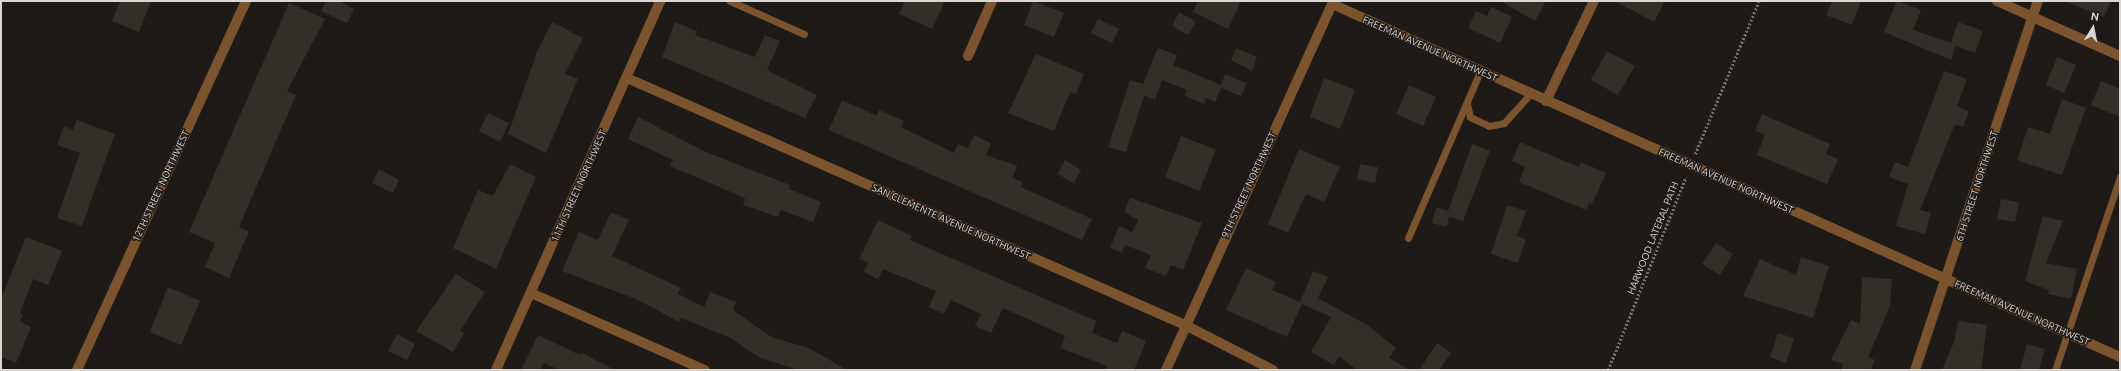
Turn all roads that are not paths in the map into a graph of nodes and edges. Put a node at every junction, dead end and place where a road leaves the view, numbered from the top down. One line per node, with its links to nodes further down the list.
1 (246, 1): 25 (street, 12TH STREET NORTHWEST)
2 (660, 1): 14 (street, 11TH STREET NORTHWEST)
3 (730, 1): 10 (lane)
4 (992, 1): 11 (street)
5 (1594, 1): 16 (street)
6 (1997, 1): 9 (street)
7 (2038, 1): 9 (street, 6TH STREET NORTHWEST)
8 (1332, 3): 13 (street, FREEMAN AVENUE NORTHWEST); 22 (street, 9TH STREET NORTHWEST)
9 (2032, 17): 12 (street); 20 (street, 6TH STREET NORTHWEST)
10 (804, 34)
11 (968, 56)
12 (2120, 56)
13 (1480, 72): 15 (street, FREEMAN AVENUE NORTHWEST); 17 (lane)
14 (627, 78): 21 (street, 11TH STREET NORTHWEST); 22 (street, SAN CLEMENTE AVENUE NORTHWEST)
15 (1530, 94): 16 (street, FREEMAN AVENUE NORTHWEST); 17 (lane)
16 (1546, 101): 20 (street, FREEMAN AVENUE NORTHWEST)
17 (1467, 104): 19 (lane)
18 (2120, 177): 23 (lane)
19 (1408, 238)
20 (1947, 280): 23 (street, FREEMAN AVENUE NORTHWEST); 30 (street, 6TH STREET NORTHWEST)
21 (531, 293): 26 (street, 11TH STREET NORTHWEST); 27 (street)
22 (1185, 325): 28 (street, 9TH STREET NORTHWEST); 29 (street, SAN CLEMENTE AVENUE NORTHWEST)
23 (2068, 333): 24 (street, FREEMAN AVENUE NORTHWEST); 31 (lane)
24 (2120, 357)
25 (77, 370)
26 (496, 370)
27 (705, 370)
28 (1166, 370)
29 (1273, 370)
30 (1915, 370)
31 (2055, 370)

